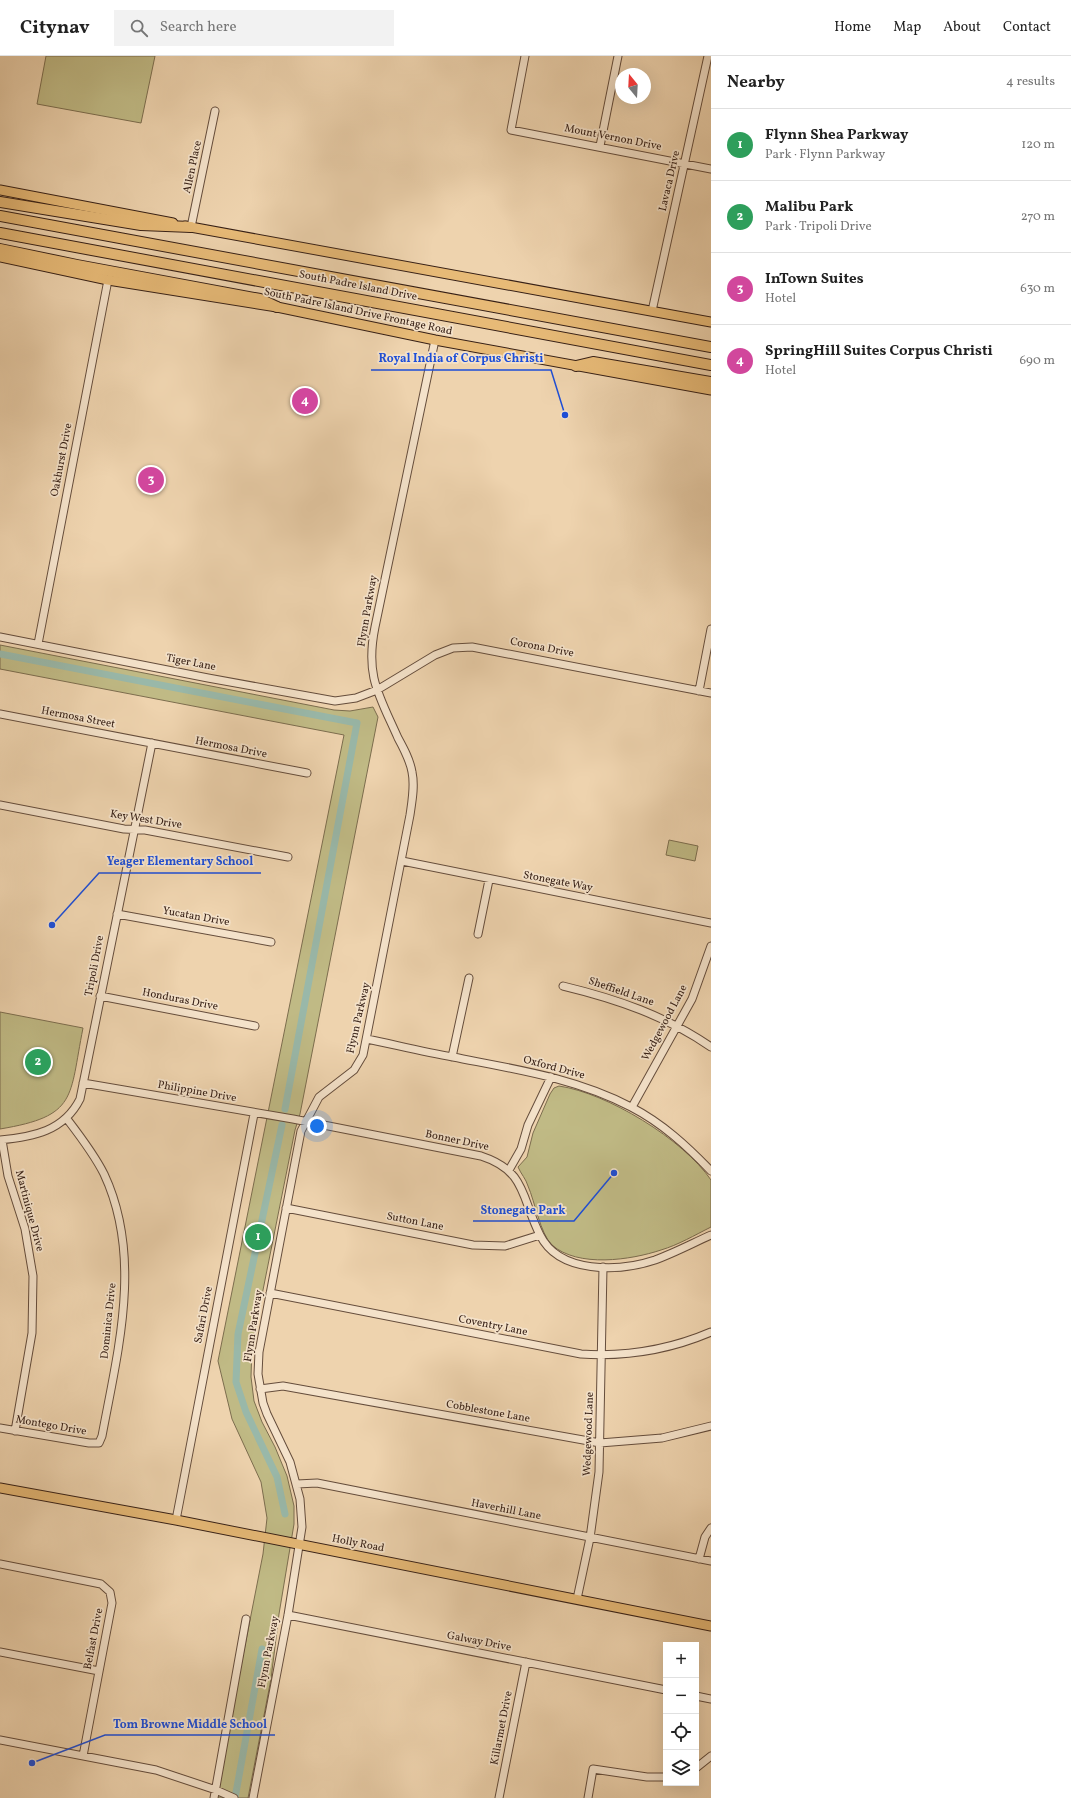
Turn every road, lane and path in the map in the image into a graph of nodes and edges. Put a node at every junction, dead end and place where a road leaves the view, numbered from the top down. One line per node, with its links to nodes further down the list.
1 (526, 56): 5 (street, Mount Vernon Drive)
2 (618, 56): 5 (street)
3 (708, 56): 6 (street, Lavaca Drive)
4 (215, 111): 11 (street, Allen Place)
5 (600, 146): 6 (street, Mount Vernon Drive)
6 (686, 164): 7 (street, Mount Vernon Drive); 17 (street, Lavaca Drive)
7 (711, 169)
8 (0, 190): 11 (main road)
9 (0, 202): 11 (highway)
10 (0, 216): 20 (highway, South Padre Island Drive)
11 (191, 227): 17 (main road)
12 (0, 233): 21 (highway, South Padre Island Drive)
13 (0, 249): 16 (highway)
14 (0, 257): 15 (main road, South Padre Island Drive Frontage Road)
15 (108, 280): 16 (main road, South Padre Island Drive Frontage Road); 27 (street, Oakhurst Drive)
16 (277, 307): 19 (main road, South Padre Island Drive Frontage Road)
17 (652, 311): 18 (main road)
18 (711, 322)
19 (435, 340): 22 (main road, South Padre Island Drive Frontage Road); 28 (street, Flynn Parkway)
20 (711, 347)
21 (711, 365)
22 (576, 366): 23 (highway); 24 (main road, South Padre Island Drive Frontage Road)
23 (711, 382)
24 (711, 390)
25 (711, 629): 29 (street)
26 (0, 637): 27 (street, Tiger Lane)
27 (38, 644): 28 (street, Tiger Lane)
28 (377, 690): 29 (street, Corona Drive); 37 (street, Flynn Parkway)
29 (699, 691): 30 (street, Corona Drive)
30 (711, 693)
31 (0, 714): 32 (street, Hermosa Street)
32 (152, 743): 33 (street, Hermosa Drive); 35 (street, Tripoli Drive)
33 (307, 773)
34 (0, 805): 35 (street, Key West Drive)
35 (134, 829): 36 (street, Key West Drive); 39 (street, Tripoli Drive)
36 (288, 857)
37 (402, 861): 38 (street, Stonegate Way); 49 (street, Flynn Parkway)
38 (489, 880): 40 (street, Stonegate Way); 41 (street)
39 (116, 914): 42 (street, Yucatan Drive); 46 (street, Tripoli Drive)
40 (711, 923)
41 (478, 934)
42 (271, 942)
43 (711, 946): 48 (street, Wedgewood Lane)
44 (469, 978): 51 (street)
45 (564, 986): 48 (street, Sheffield Lane)
46 (100, 996): 47 (street, Honduras Drive); 53 (street, Tripoli Drive)
47 (255, 1026)
48 (677, 1026): 50 (street, Sheffield Lane); 54 (street, Wedgewood Lane)
49 (367, 1039): 51 (street, Oxford Drive); 57 (street, Flynn Parkway)
50 (711, 1047)
51 (452, 1057): 52 (street, Oxford Drive)
52 (551, 1077): 54 (street, Oxford Drive); 59 (street)
53 (83, 1083): 55 (street, Philippine Drive); 56 (street, Tripoli Drive)
54 (632, 1107): 60 (street, Oxford Drive)
55 (254, 1114): 57 (street, Philippine Drive); 76 (street, Safari Drive)
56 (67, 1118): 58 (street, Tripoli Drive); 72 (street, Dominica Drive)
57 (306, 1122): 59 (street, Bonner Drive); 61 (street, Flynn Parkway)
58 (1, 1140): 71 (street, Martinique Drive)
59 (509, 1170): 62 (street, Bonner Drive)
60 (711, 1171)
61 (286, 1208): 62 (street, Sutton Lane); 65 (street, Flynn Parkway)
62 (540, 1235): 64 (street, Bonner Drive)
63 (711, 1235): 64 (street, Bonner Drive)
64 (603, 1267): 67 (street, Wedgewood Lane)
65 (270, 1293): 67 (street, Coventry Lane); 68 (street, Flynn Parkway)
66 (711, 1332): 67 (street, Coventry Lane)
67 (602, 1356): 73 (street, Wedgewood Lane)
68 (260, 1389): 73 (street, Cobblestone Lane); 74 (street, Flynn Parkway)
69 (711, 1426): 73 (street, Cobblestone Lane)
70 (0, 1428): 71 (street, Montego Drive)
71 (15, 1431): 72 (street, Montego Drive)
72 (99, 1443)
73 (600, 1443): 78 (street, Wedgewood Lane)
74 (297, 1484): 78 (street, Haverhill Lane); 79 (street, Flynn Parkway)
75 (0, 1488): 76 (main road, Holly Road)
76 (176, 1520): 79 (main road, Holly Road)
77 (711, 1528): 80 (street)
78 (590, 1538): 80 (street, Haverhill Lane); 83 (street, Wedgewood Lane)
79 (300, 1545): 83 (main road, Holly Road); 84 (street, Flynn Parkway)
80 (699, 1558): 81 (street, Haverhill Lane)
81 (711, 1561)
82 (0, 1564): 89 (street, Belfast Drive)
83 (577, 1599): 86 (main road, Holly Road)
84 (288, 1615): 88 (street, Galway Drive); 101 (street, Flynn Parkway)
85 (246, 1619): 98 (street)
86 (711, 1626)
87 (0, 1652): 89 (street)
88 (526, 1662): 90 (street, Galway Drive); 102 (street, Killarmet Drive)
89 (99, 1671): 94 (street, Belfast Drive)
90 (663, 1689)
91 (699, 1697): 92 (street)
92 (711, 1699)
93 (0, 1740): 94 (street)
94 (83, 1756): 98 (street)
95 (711, 1756): 96 (street)
96 (699, 1766)
97 (663, 1777): 103 (street)
98 (216, 1790): 99 (street); 100 (street)
99 (214, 1798)
100 (234, 1798)
101 (253, 1798)
102 (499, 1798)
103 (588, 1798)

